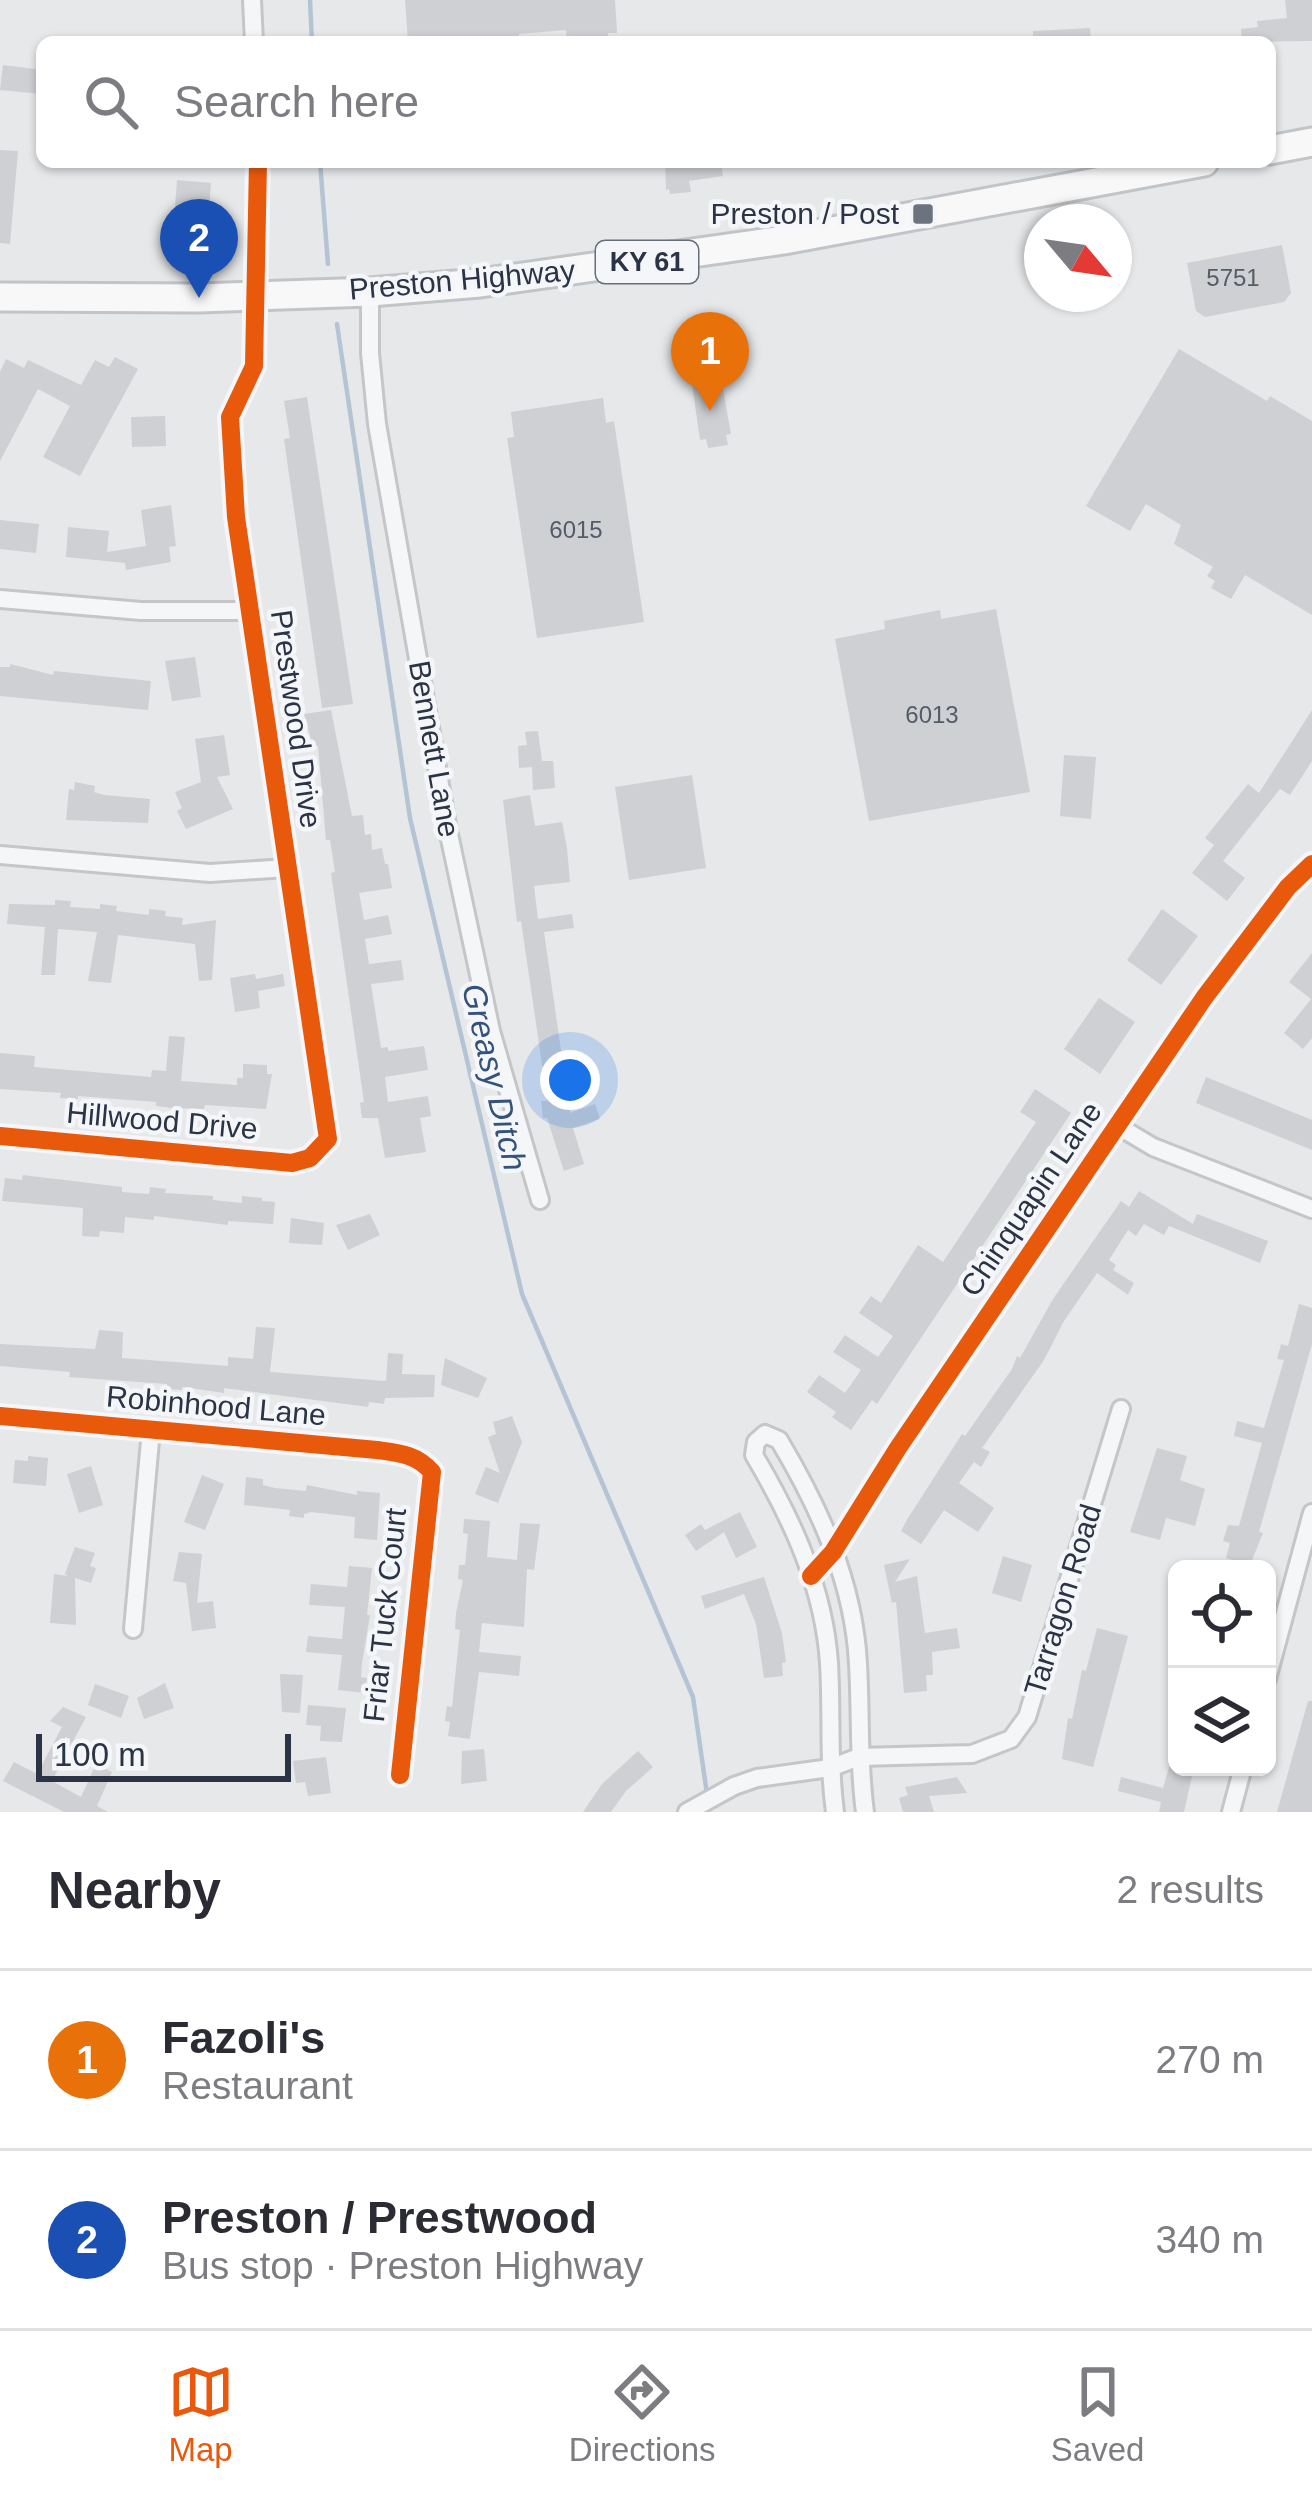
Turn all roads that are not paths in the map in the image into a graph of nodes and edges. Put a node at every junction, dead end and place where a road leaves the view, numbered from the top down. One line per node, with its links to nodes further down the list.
1 (251, 0): 2 (street)
2 (254, 36)
3 (1312, 142): 4 (main road)
4 (1276, 149)
5 (258, 168): 8 (street, Prestwood Drive)
6 (1171, 168): 7 (main road, Preston Highway / KY 61)
7 (370, 292): 8 (main road, Preston Highway / KY 61); 18 (street, Bennett Lane)
8 (256, 293): 9 (main road, Preston Highway / KY 61); 11 (street, Prestwood Drive)
9 (0, 297)
10 (0, 599): 11 (street)
11 (249, 611): 14 (street, Prestwood Drive)
12 (0, 855): 14 (street)
13 (1312, 864): 15 (street, Chinquapin Lane)
14 (287, 868): 17 (street, Prestwood Drive)
15 (1118, 1126): 19 (street); 25 (street, Chinquapin Lane)
16 (0, 1136): 17 (street, Hillwood Drive)
17 (316, 1154)
18 (540, 1200)
19 (1312, 1209)
20 (1121, 1409): 29 (street, Tarragon Road)
21 (0, 1417): 22 (street, Robinhood Lane)
22 (152, 1430): 23 (street, Robinhood Lane); 27 (street)
23 (425, 1464): 31 (street, Friar Tuck Court)
24 (1312, 1513): 28 (street)
25 (833, 1552): 26 (street, Chinquapin Lane); 26 (street); 29 (street)
26 (811, 1576): 30 (street)
27 (133, 1629)
28 (1270, 1668)
29 (860, 1757): 30 (street, Tarragon Road); 35 (street)
30 (830, 1768): 33 (street, Tarragon Road); 34 (street)
31 (400, 1774)
32 (1241, 1776): 36 (street)
33 (687, 1812)
34 (835, 1812)
35 (865, 1812)
36 (1231, 1812)

